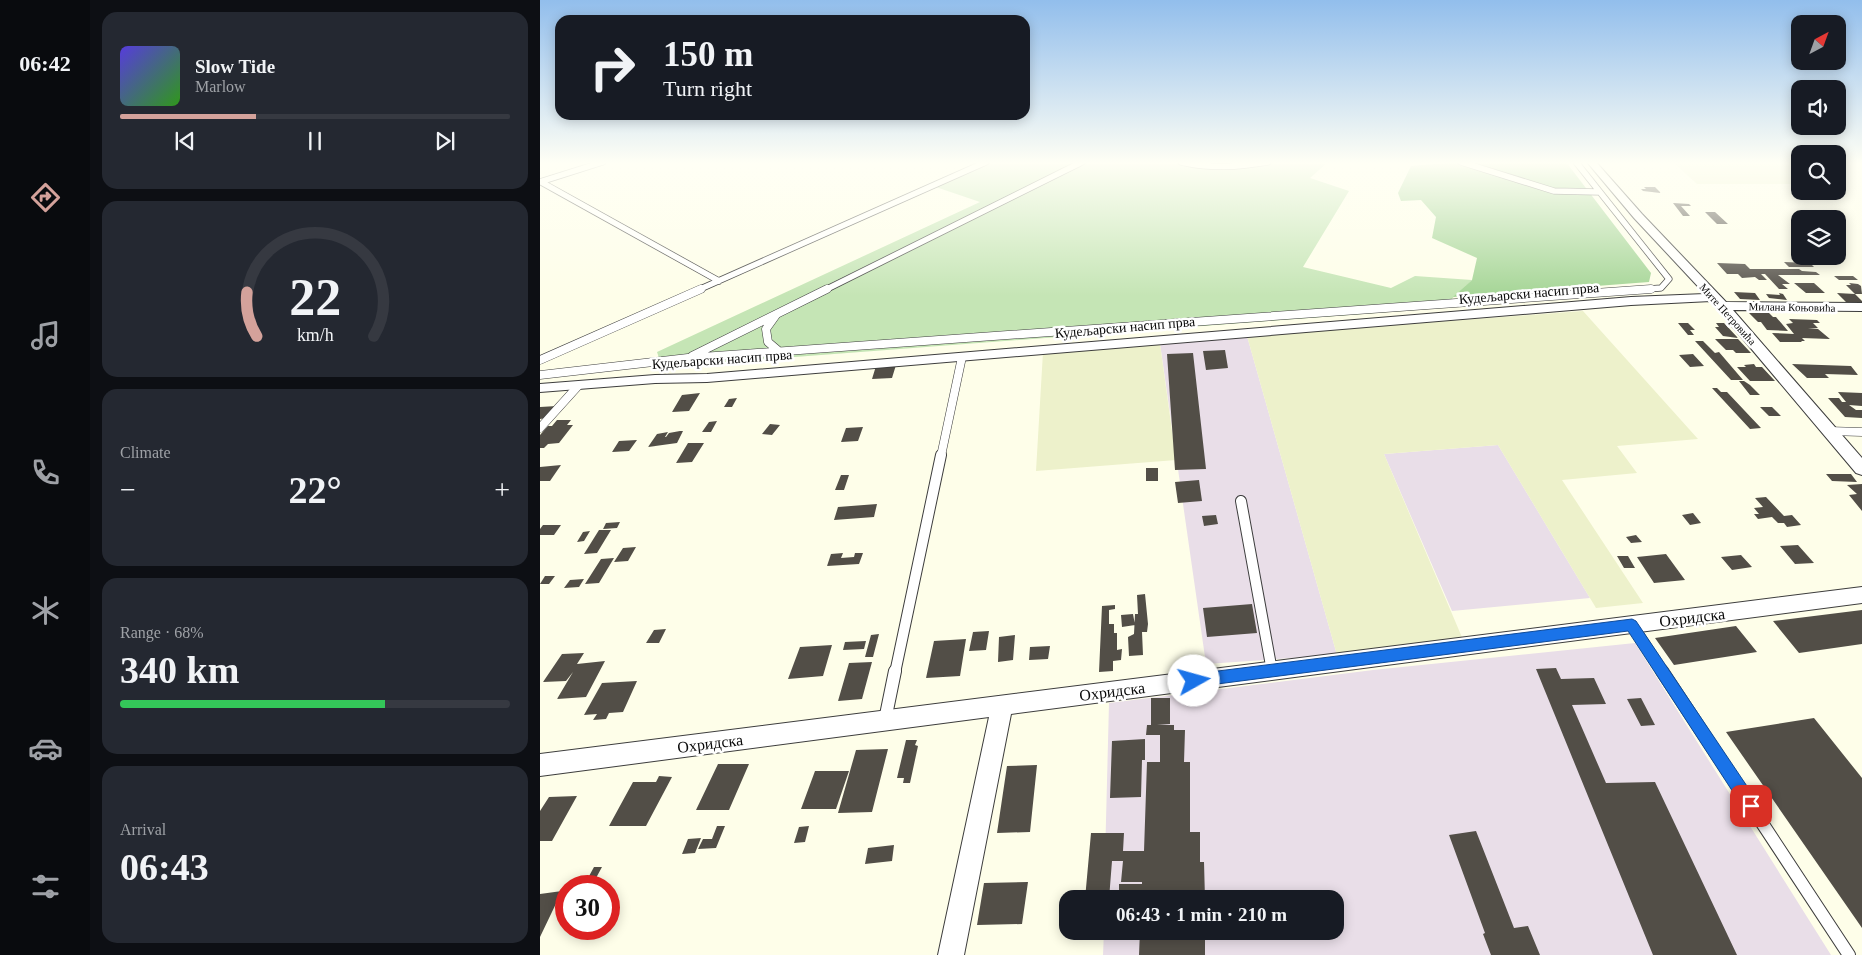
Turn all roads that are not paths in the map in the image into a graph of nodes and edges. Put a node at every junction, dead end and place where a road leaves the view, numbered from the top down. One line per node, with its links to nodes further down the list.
1 (585, 207): 6 (lane)
2 (886, 207): 6 (lane)
3 (993, 207): 9 (lane)
4 (1611, 207): 10 (lane)
5 (1630, 207): 7 (street, Мите Петровића)
6 (720, 281): 13 (lane)
7 (1718, 301): 8 (street, Милана Коњовића); 11 (street, Кудељарски насип прва); 18 (street, Мите Петровића)
8 (1862, 307)
9 (776, 315): 10 (lane); 12 (lane)
10 (781, 352): 12 (lane)
11 (962, 356): 15 (street, Кудељарски насип прва); 26 (lane)
12 (688, 358): 14 (lane)
13 (540, 360)
14 (540, 375)
15 (578, 386): 16 (street, Кудељарски насип прва); 17 (lane)
16 (540, 388)
17 (540, 428)
18 (1829, 432): 19 (lane); 20 (street, Мите Петровића)
19 (1862, 432)
20 (1862, 470)
21 (1241, 502): 24 (lane)
22 (1862, 595): 23 (street, Охридска)
23 (1632, 625): 24 (street, Охридска); 29 (lane)
24 (1272, 671): 25 (street, Охридска)
25 (1002, 706): 26 (street, Охридска); 28 (street)
26 (885, 720): 27 (street, Охридска)
27 (540, 764)
28 (951, 955)
29 (1849, 955)

